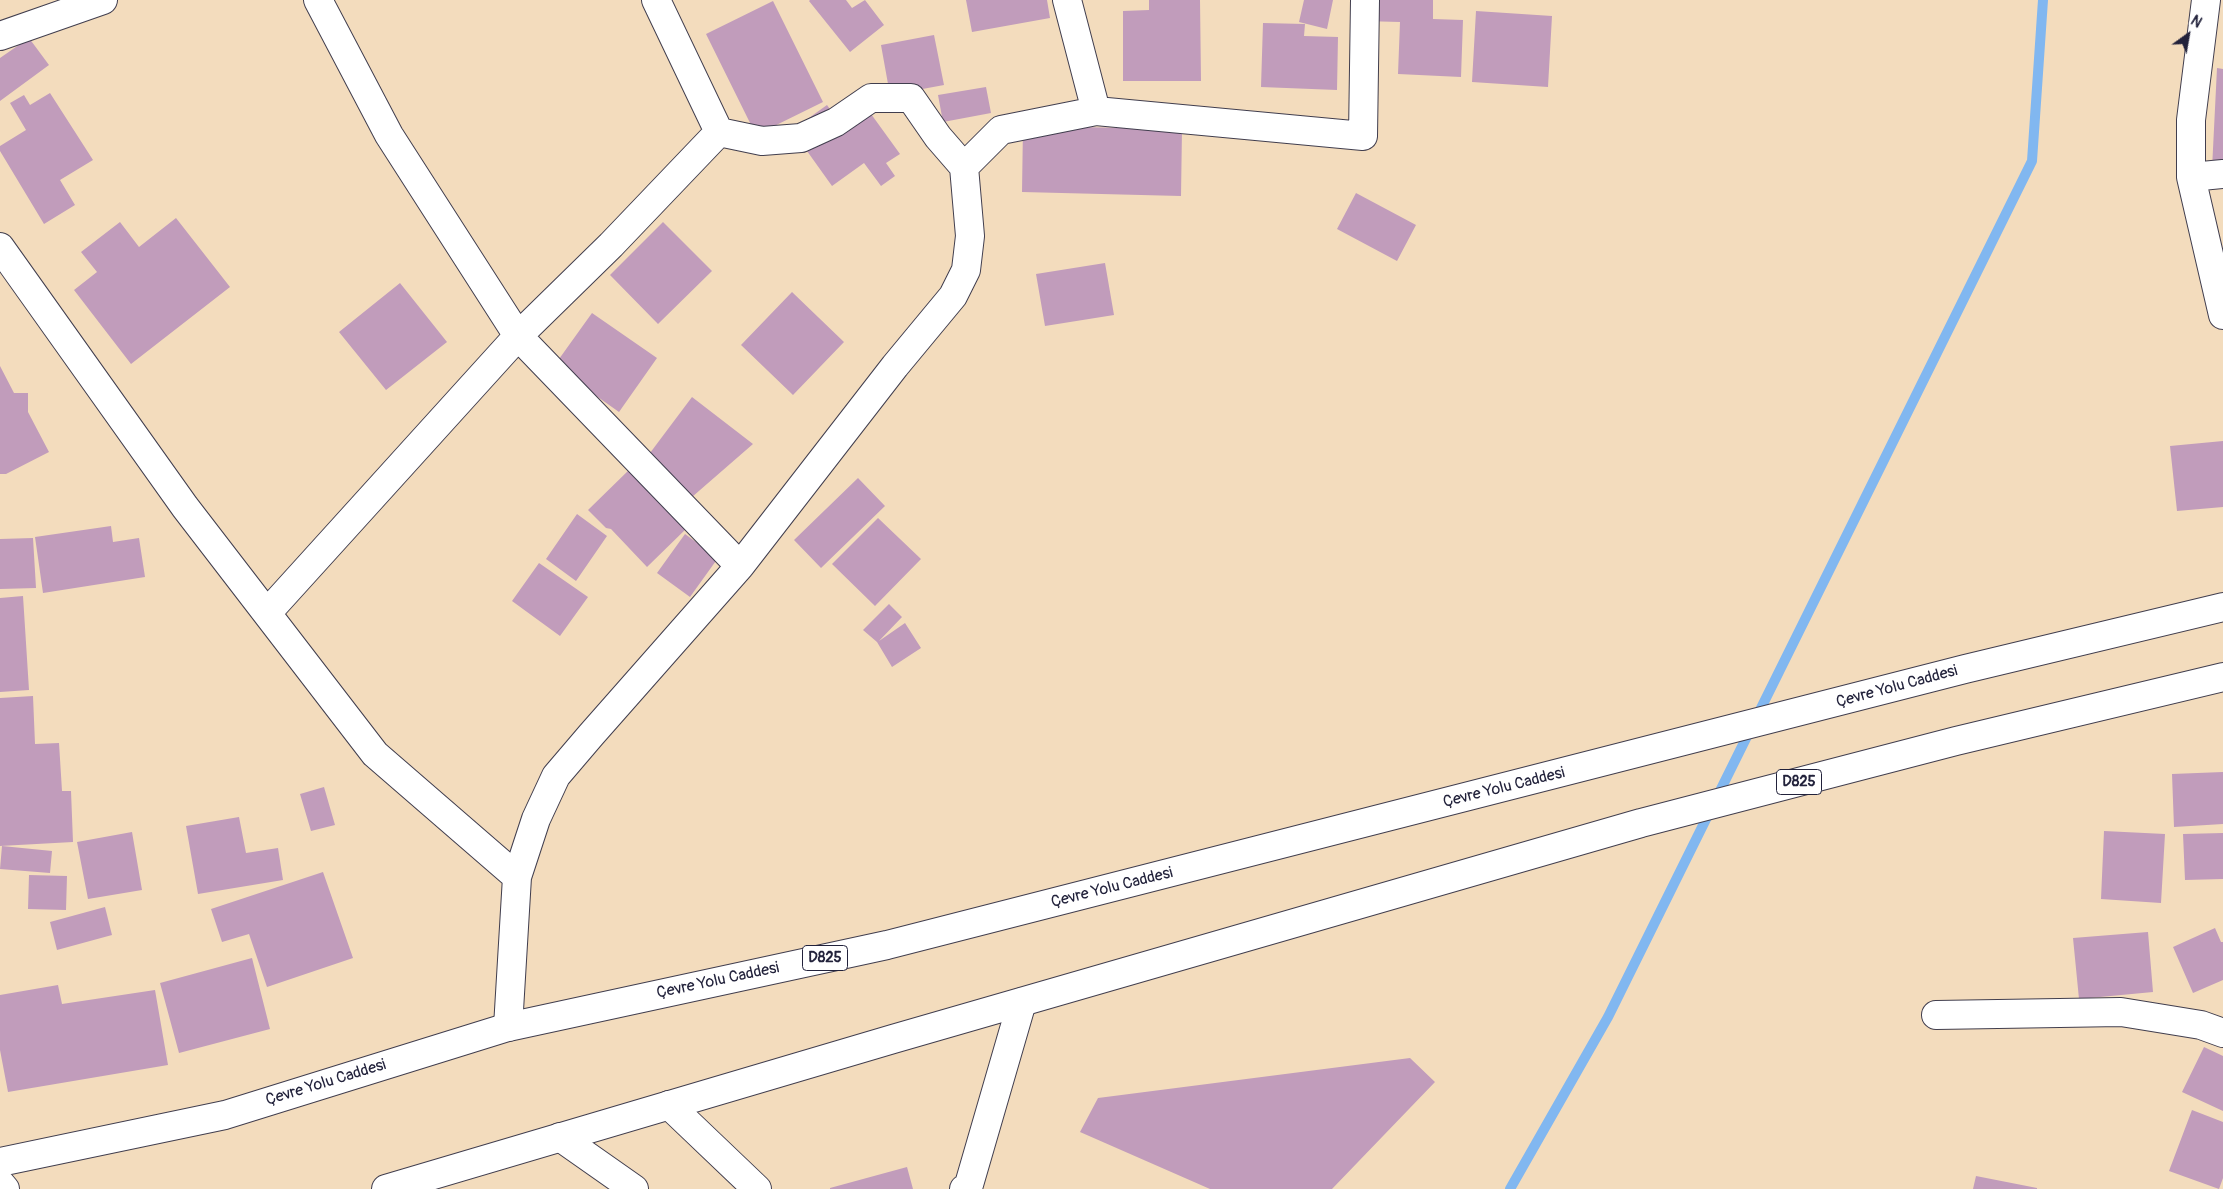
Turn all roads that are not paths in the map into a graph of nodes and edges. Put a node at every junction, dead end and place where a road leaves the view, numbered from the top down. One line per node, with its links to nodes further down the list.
1 (103, 0): 7 (main road)
2 (318, 0): 15 (main road)
3 (656, 0): 9 (main road)
4 (1067, 0): 8 (main road)
5 (1365, 0): 8 (main road)
6 (2206, 0): 12 (main road)
7 (0, 36)
8 (1096, 111): 10 (main road)
9 (719, 132): 10 (main road); 15 (main road)
10 (964, 166): 16 (main road)
11 (2223, 174): 12 (main road)
12 (2191, 177): 14 (main road)
13 (0, 247): 18 (main road)
14 (2223, 315)
15 (518, 336): 16 (main road); 18 (main road)
16 (740, 566): 20 (main road)
17 (2223, 607): 23 (main road, Çevre Yolu Caddesi / D825)
18 (267, 613): 20 (main road)
19 (2223, 677): 21 (main road, D825)
20 (517, 877): 23 (main road)
21 (1022, 1002): 25 (main road, D825); 33 (main road)
22 (1936, 1014): 24 (main road)
23 (508, 1027): 27 (main road, Çevre Yolu Caddesi / D825)
24 (2223, 1033)
25 (670, 1105): 26 (main road, D825); 32 (main road)
26 (560, 1137): 30 (main road, D825); 31 (main road)
27 (0, 1162)
28 (0, 1183): 29 (main road)
29 (4, 1189)
30 (386, 1189)
31 (634, 1189)
32 (757, 1189)
33 (964, 1189)

